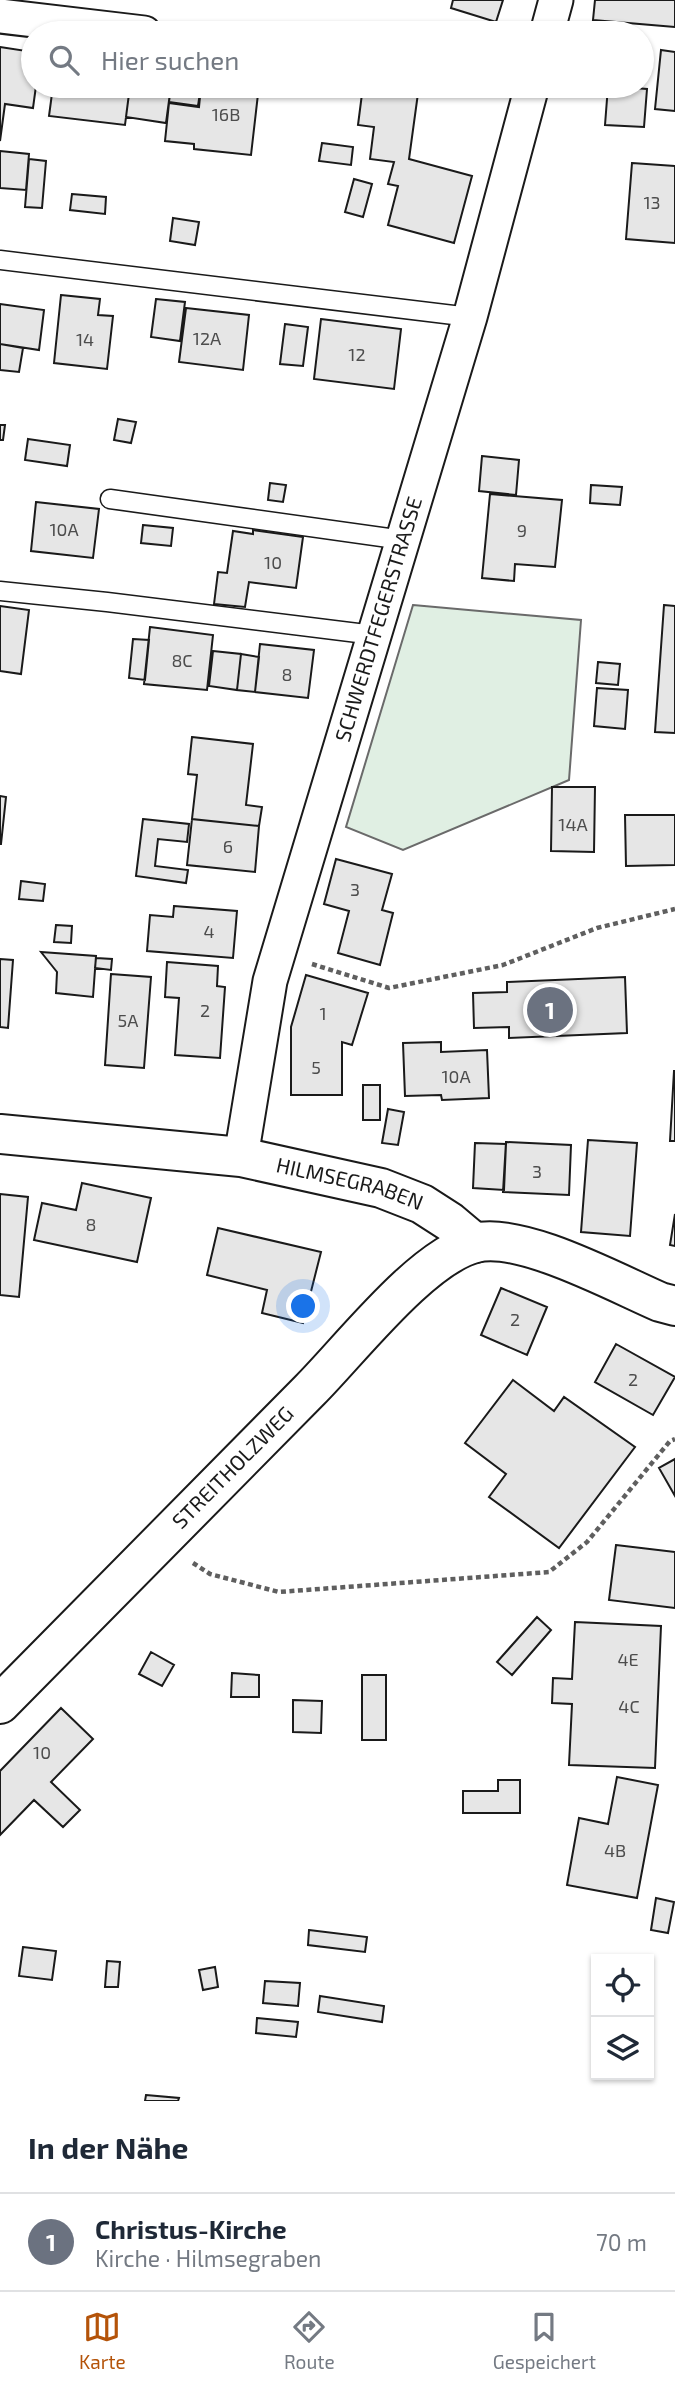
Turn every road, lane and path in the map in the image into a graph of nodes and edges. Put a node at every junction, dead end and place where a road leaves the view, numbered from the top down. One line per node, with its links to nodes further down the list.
1 (556, 0): 4 (street)
2 (0, 16): 3 (street)
3 (42, 21)
4 (550, 21)
5 (529, 98): 7 (street, SCHWERDTFEGERSTRASSE)
6 (0, 260): 7 (lane)
7 (470, 317): 9 (street, SCHWERDTFEGERSTRASSE)
8 (110, 499): 9 (lane)
9 (402, 540): 11 (street, SCHWERDTFEGERSTRASSE)
10 (0, 591): 11 (lane)
11 (374, 635): 13 (street, SCHWERDTFEGERSTRASSE)
12 (675, 909): 13 (path)
13 (278, 954): 15 (street, SCHWERDTFEGERSTRASSE)
14 (0, 1134): 15 (street, HILMSEGRABEN)
15 (241, 1157): 16 (street, HILMSEGRABEN)
16 (475, 1243): 17 (street); 19 (street, STREITHOLZWEG)
17 (675, 1306)
18 (675, 1439): 19 (path)
19 (160, 1542): 20 (street, STREITHOLZWEG)
20 (0, 1704)

